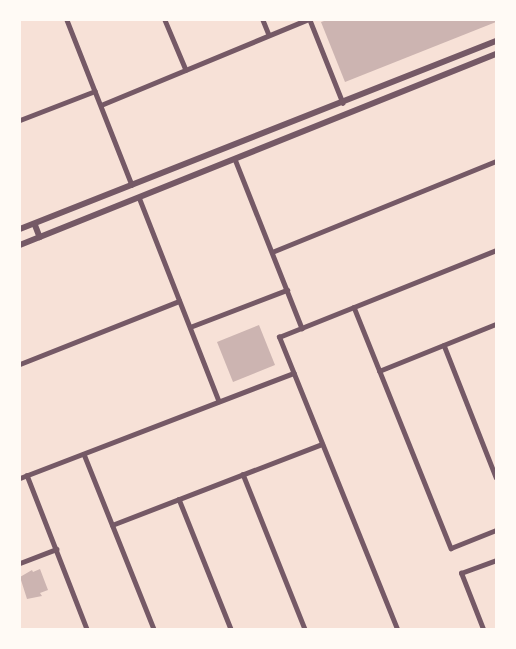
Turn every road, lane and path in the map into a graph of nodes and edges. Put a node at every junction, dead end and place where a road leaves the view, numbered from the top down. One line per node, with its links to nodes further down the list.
1 (67, 20): 9 (street)
2 (165, 20): 8 (street)
3 (263, 20): 5 (street)
4 (308, 20): 5 (street); 10 (street)
5 (269, 35): 8 (street)
6 (496, 41): 10 (street)
7 (496, 54): 13 (street)
8 (186, 70): 11 (street)
9 (95, 90): 11 (street); 12 (street)
10 (343, 103): 15 (street)
11 (101, 105): 15 (street)
12 (20, 120)
13 (235, 159): 16 (street); 22 (street)
14 (496, 162): 22 (street)
15 (132, 184): 17 (street)
16 (140, 197): 19 (street); 24 (street)
17 (35, 224): 18 (street); 19 (street)
18 (20, 229)
19 (40, 237): 20 (street)
20 (20, 245)
21 (496, 250): 25 (street)
22 (272, 252): 23 (street)
23 (287, 290): 27 (street); 28 (street)
24 (179, 301): 27 (street); 30 (street)
25 (354, 307): 28 (street); 31 (street)
26 (496, 324): 29 (street)
27 (190, 327): 33 (street)
28 (302, 328): 32 (street)
29 (444, 345): 31 (street); 38 (street)
30 (20, 364)
31 (379, 371): 42 (street)
32 (294, 373): 33 (street); 34 (street)
33 (220, 402): 35 (street)
34 (322, 444): 36 (street); 50 (street)
35 (84, 454): 37 (street); 41 (street)
36 (244, 474): 40 (street); 49 (street)
37 (27, 476): 39 (street); 43 (street)
38 (496, 477)
39 (20, 478)
40 (179, 499): 41 (street); 48 (street)
41 (112, 525): 47 (street)
42 (496, 530)
43 (56, 548): 45 (street); 46 (street)
44 (496, 560): 51 (street)
45 (20, 563)
46 (87, 629)
47 (154, 629)
48 (231, 629)
49 (306, 629)
50 (397, 629)
51 (483, 629)

